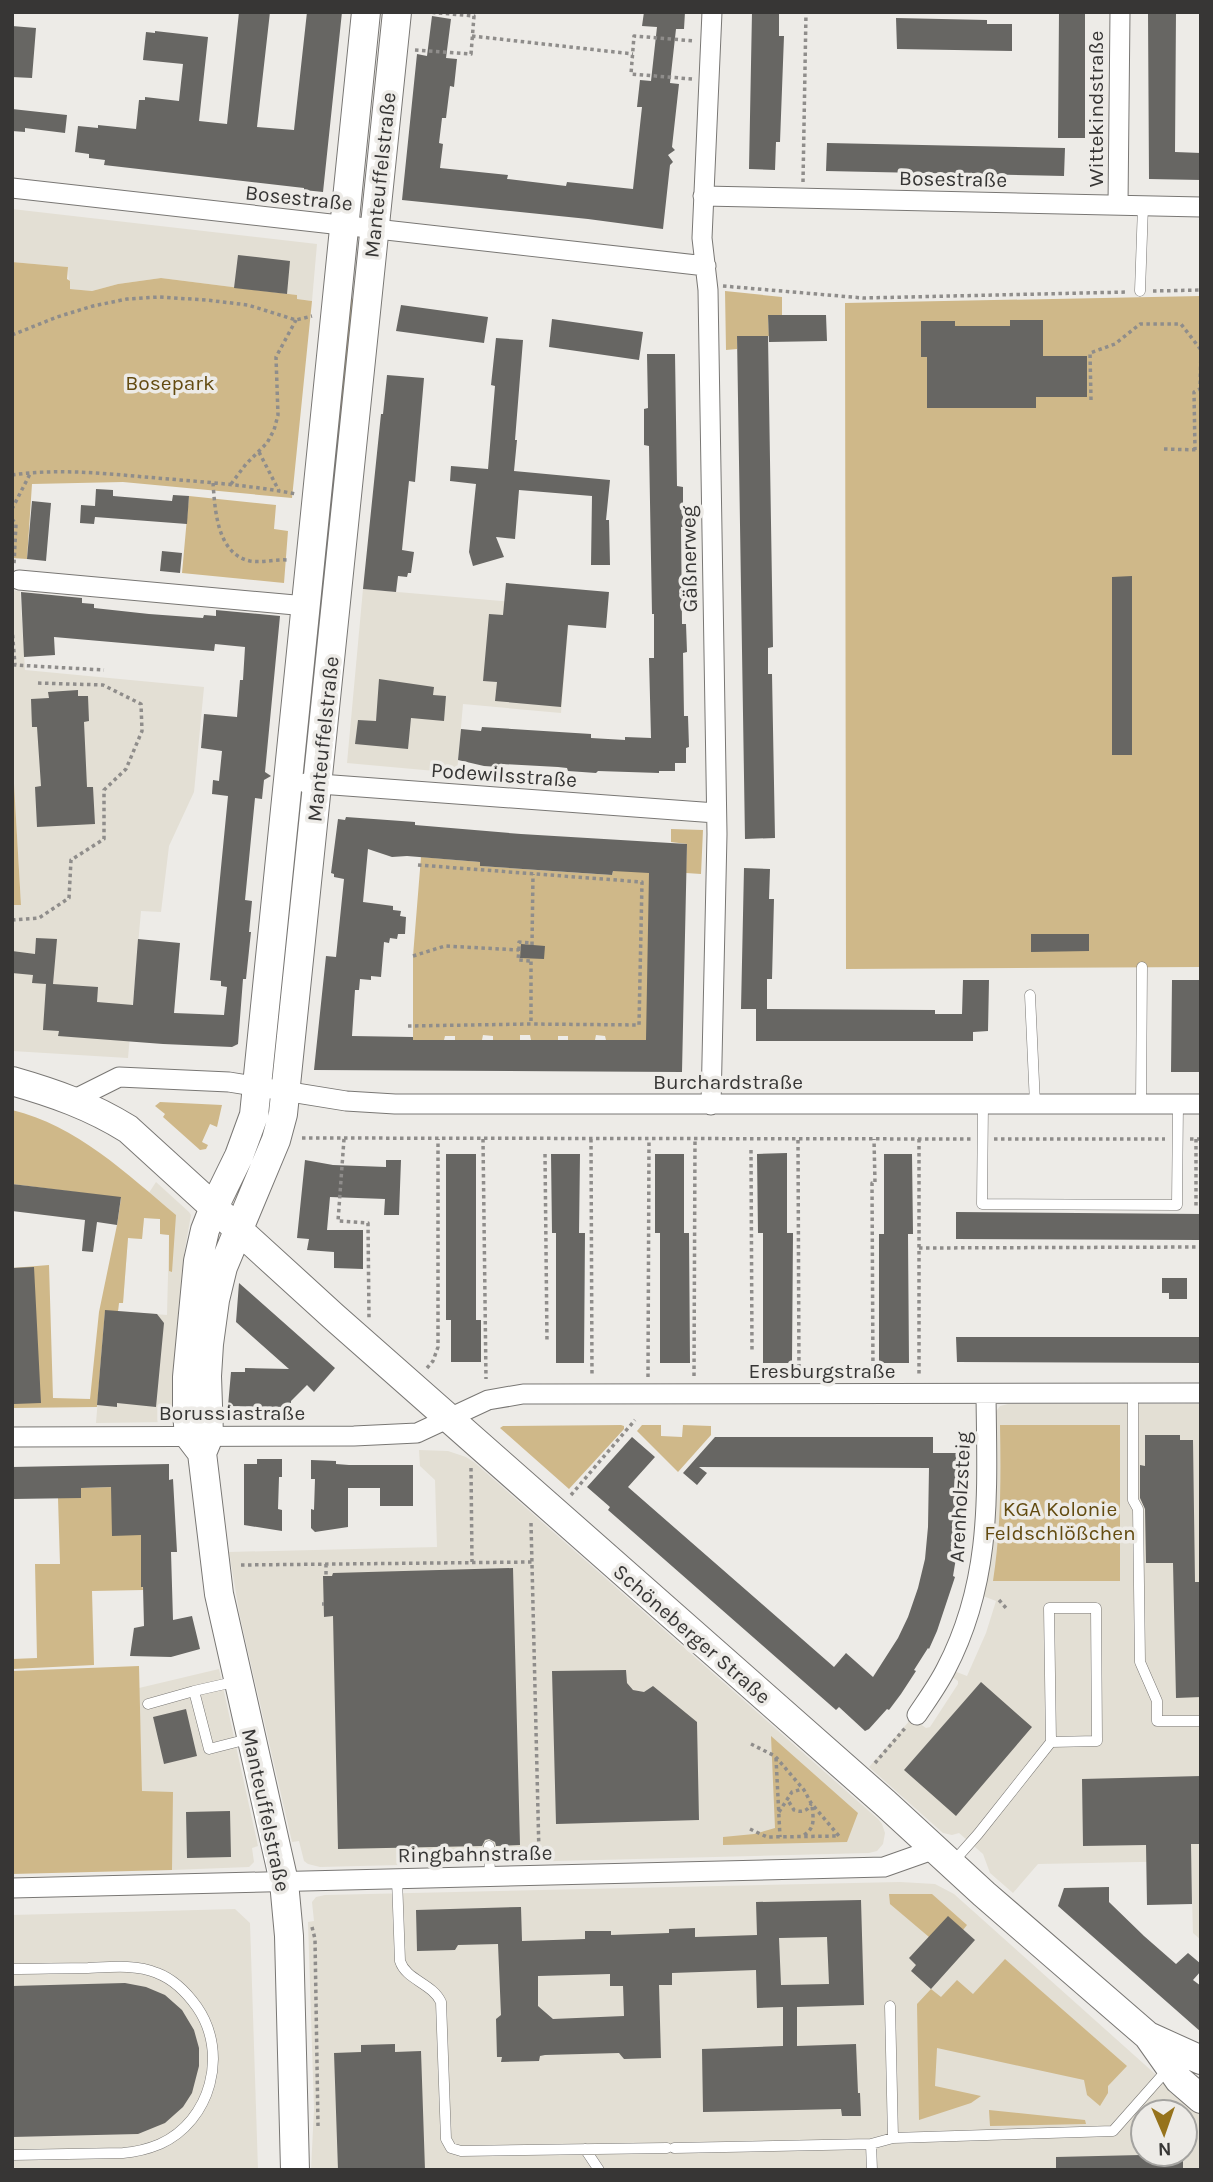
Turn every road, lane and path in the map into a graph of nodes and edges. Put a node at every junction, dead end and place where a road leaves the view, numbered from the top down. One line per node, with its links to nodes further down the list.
1 (366, 12): 18 (main road, Manteuffelstraße)
2 (397, 12): 19 (main road, Manteuffelstraße)
3 (428, 12): 7 (path)
4 (712, 12): 14 (street, Gäßnerweg)
5 (806, 12): 12 (path)
6 (1120, 12): 15 (street, Wittekindstraße)
7 (472, 36): 9 (path); 10 (path)
8 (696, 41): 10 (path)
9 (413, 49)
10 (633, 54): 11 (path)
11 (694, 79)
12 (803, 187)
13 (12, 188): 18 (street, Bosestraße)
14 (703, 196): 15 (street, Bosestraße); 20 (street, Gäßnerweg)
15 (1118, 205): 16 (street, Bosestraße)
16 (1143, 206): 17 (street, Bosestraße); 25 (lane)
17 (1201, 207)
18 (344, 226): 19 (street, Bosestraße); 21 (main road, Manteuffelstraße)
19 (374, 229): 20 (street, Bosestraße); 23 (main road, Manteuffelstraße)
20 (706, 266): 50 (street, Gäßnerweg)
21 (338, 285): 23 (main road); 44 (main road, Manteuffelstraße)
22 (721, 285): 25 (path)
23 (369, 287): 49 (main road, Manteuffelstraße)
24 (1201, 290): 25 (path)
25 (1140, 292)
26 (314, 315): 27 (path)
27 (296, 320): 28 (path); 33 (path)
28 (12, 335)
29 (1091, 401): 31 (path)
30 (1164, 449): 31 (path)
31 (1195, 450): 32 (path)
32 (1201, 450)
33 (258, 452): 37 (path); 38 (path)
34 (31, 472): 35 (path); 36 (path); 40 (path)
35 (12, 475)
36 (214, 483): 37 (path); 42 (path)
37 (231, 484): 38 (path)
38 (279, 491): 39 (path)
39 (297, 494)
40 (12, 509)
41 (12, 519): 43 (path)
42 (290, 560)
43 (16, 573): 44 (street)
44 (306, 606): 48 (main road, Manteuffelstraße)
45 (12, 628): 46 (path)
46 (104, 670)
47 (37, 683): 53 (path)
48 (288, 781): 49 (street, Podewilsstraße); 61 (main road, Manteuffelstraße)
49 (318, 784): 50 (street, Podewilsstraße); 62 (main road, Manteuffelstraße)
50 (716, 813): 69 (street, Gäßnerweg)
51 (418, 865): 52 (path)
52 (533, 874): 54 (path); 58 (path)
53 (12, 920)
54 (519, 950): 55 (path); 58 (path)
55 (413, 956)
56 (1142, 967): 66 (lane)
57 (1030, 995): 65 (lane)
58 (531, 1024): 59 (path)
59 (408, 1026)
60 (12, 1081): 63 (main road, Schöneberger Straße)
61 (257, 1086): 62 (street, Burchardstraße); 63 (street, Burchardstraße); 86 (main road, Manteuffelstraße)
62 (286, 1091): 69 (street, Burchardstraße); 87 (main road, Manteuffelstraße)
63 (73, 1100): 86 (main road, Schöneberger Straße)
64 (983, 1104): 65 (street, Burchardstraße); 69 (street, Burchardstraße); 80 (lane)
65 (1035, 1104): 66 (street, Burchardstraße)
66 (1141, 1104): 67 (street, Burchardstraße)
67 (1178, 1104): 68 (street, Burchardstraße); 81 (lane)
68 (1201, 1104)
69 (711, 1105)
70 (302, 1138): 71 (path)
71 (344, 1138): 72 (path); 90 (path)
72 (439, 1139): 73 (path); 93 (path)
73 (483, 1139): 74 (path); 100 (path)
74 (591, 1139): 75 (path); 98 (path)
75 (649, 1139): 76 (path); 99 (path)
76 (695, 1139): 77 (path); 95 (path)
77 (798, 1139): 78 (path); 96 (path)
78 (874, 1139): 79 (path); 94 (path)
79 (919, 1139): 80 (path); 89 (path)
80 (983, 1139): 81 (path); 81 (lane)
81 (1177, 1139): 82 (path)
82 (1198, 1139): 85 (path)
83 (751, 1150): 92 (path)
84 (545, 1154): 91 (path)
85 (1201, 1206)
86 (214, 1207): 87 (main road, Schöneberger Straße); 107 (main road, Manteuffelstraße)
87 (239, 1230): 104 (main road, Schöneberger Straße); 107 (main road, Manteuffelstraße)
88 (1201, 1247): 89 (path)
89 (919, 1248): 97 (path)
90 (369, 1318)
91 (547, 1342)
92 (752, 1352)
93 (428, 1368)
94 (873, 1375)
95 (694, 1376)
96 (799, 1376)
97 (919, 1376)
98 (592, 1377)
99 (648, 1377)
100 (486, 1380)
101 (1201, 1393): 103 (street, Eresburgstraße)
102 (986, 1394): 103 (street, Eresburgstraße); 104 (street, Eresburgstraße); 121 (street, Arenholzsteig)
103 (1133, 1394): 122 (lane)
104 (449, 1419): 107 (street, Borussiastraße); 137 (main road, Schöneberger Straße)
105 (635, 1420): 109 (path)
106 (12, 1437): 107 (street, Borussiastraße)
107 (200, 1442): 118 (main road, Manteuffelstraße)
108 (471, 1468): 111 (path)
109 (571, 1495)
110 (531, 1523): 112 (path)
111 (472, 1562): 112 (path); 113 (path)
112 (532, 1562): 136 (path)
113 (326, 1564): 114 (path); 115 (path)
114 (241, 1565)
115 (326, 1576)
116 (999, 1600): 117 (path)
117 (1006, 1608)
118 (238, 1681): 119 (lane); 123 (main road, Manteuffelstraße)
119 (194, 1692): 120 (lane); 123 (lane)
120 (148, 1704)
121 (914, 1718): 127 (path)
122 (1201, 1721)
123 (252, 1738): 140 (main road, Manteuffelstraße)
124 (1051, 1742): 124 (lane); 137 (lane)
125 (751, 1744): 126 (path)
126 (775, 1756): 128 (path); 131 (path)
127 (875, 1763)
128 (804, 1790): 129 (path); 130 (path)
129 (789, 1800): 130 (path); 131 (path)
130 (811, 1803): 134 (path); 134 (path)
131 (779, 1813): 133 (path)
132 (750, 1829): 133 (path)
133 (780, 1837): 134 (path)
134 (801, 1837)
135 (489, 1846): 138 (lane)
136 (539, 1854)
137 (943, 1856): 138 (street, Ringbahnstraße); 145 (main road, Schöneberger Straße)
138 (490, 1877): 139 (street, Ringbahnstraße)
139 (397, 1879): 140 (street, Ringbahnstraße); 152 (lane)
140 (284, 1882): 141 (street, Ringbahnstraße); 154 (main road, Manteuffelstraße)
141 (12, 1888)
142 (311, 1922): 149 (path)
143 (12, 1969): 153 (lane)
144 (890, 2006): 150 (lane)
145 (1147, 2036): 146 (main road, Schöneberger Straße); 147 (main road, Schöneberger Straße)
146 (1201, 2060)
147 (1170, 2067): 148 (main road, Schöneberger Straße); 150 (lane)
148 (1201, 2099)
149 (318, 2134)
150 (893, 2138): 151 (lane)
151 (871, 2144): 152 (lane); 156 (lane)
152 (585, 2150): 155 (lane)
153 (12, 2155)
154 (295, 2170)
155 (599, 2170)
156 (872, 2170)

